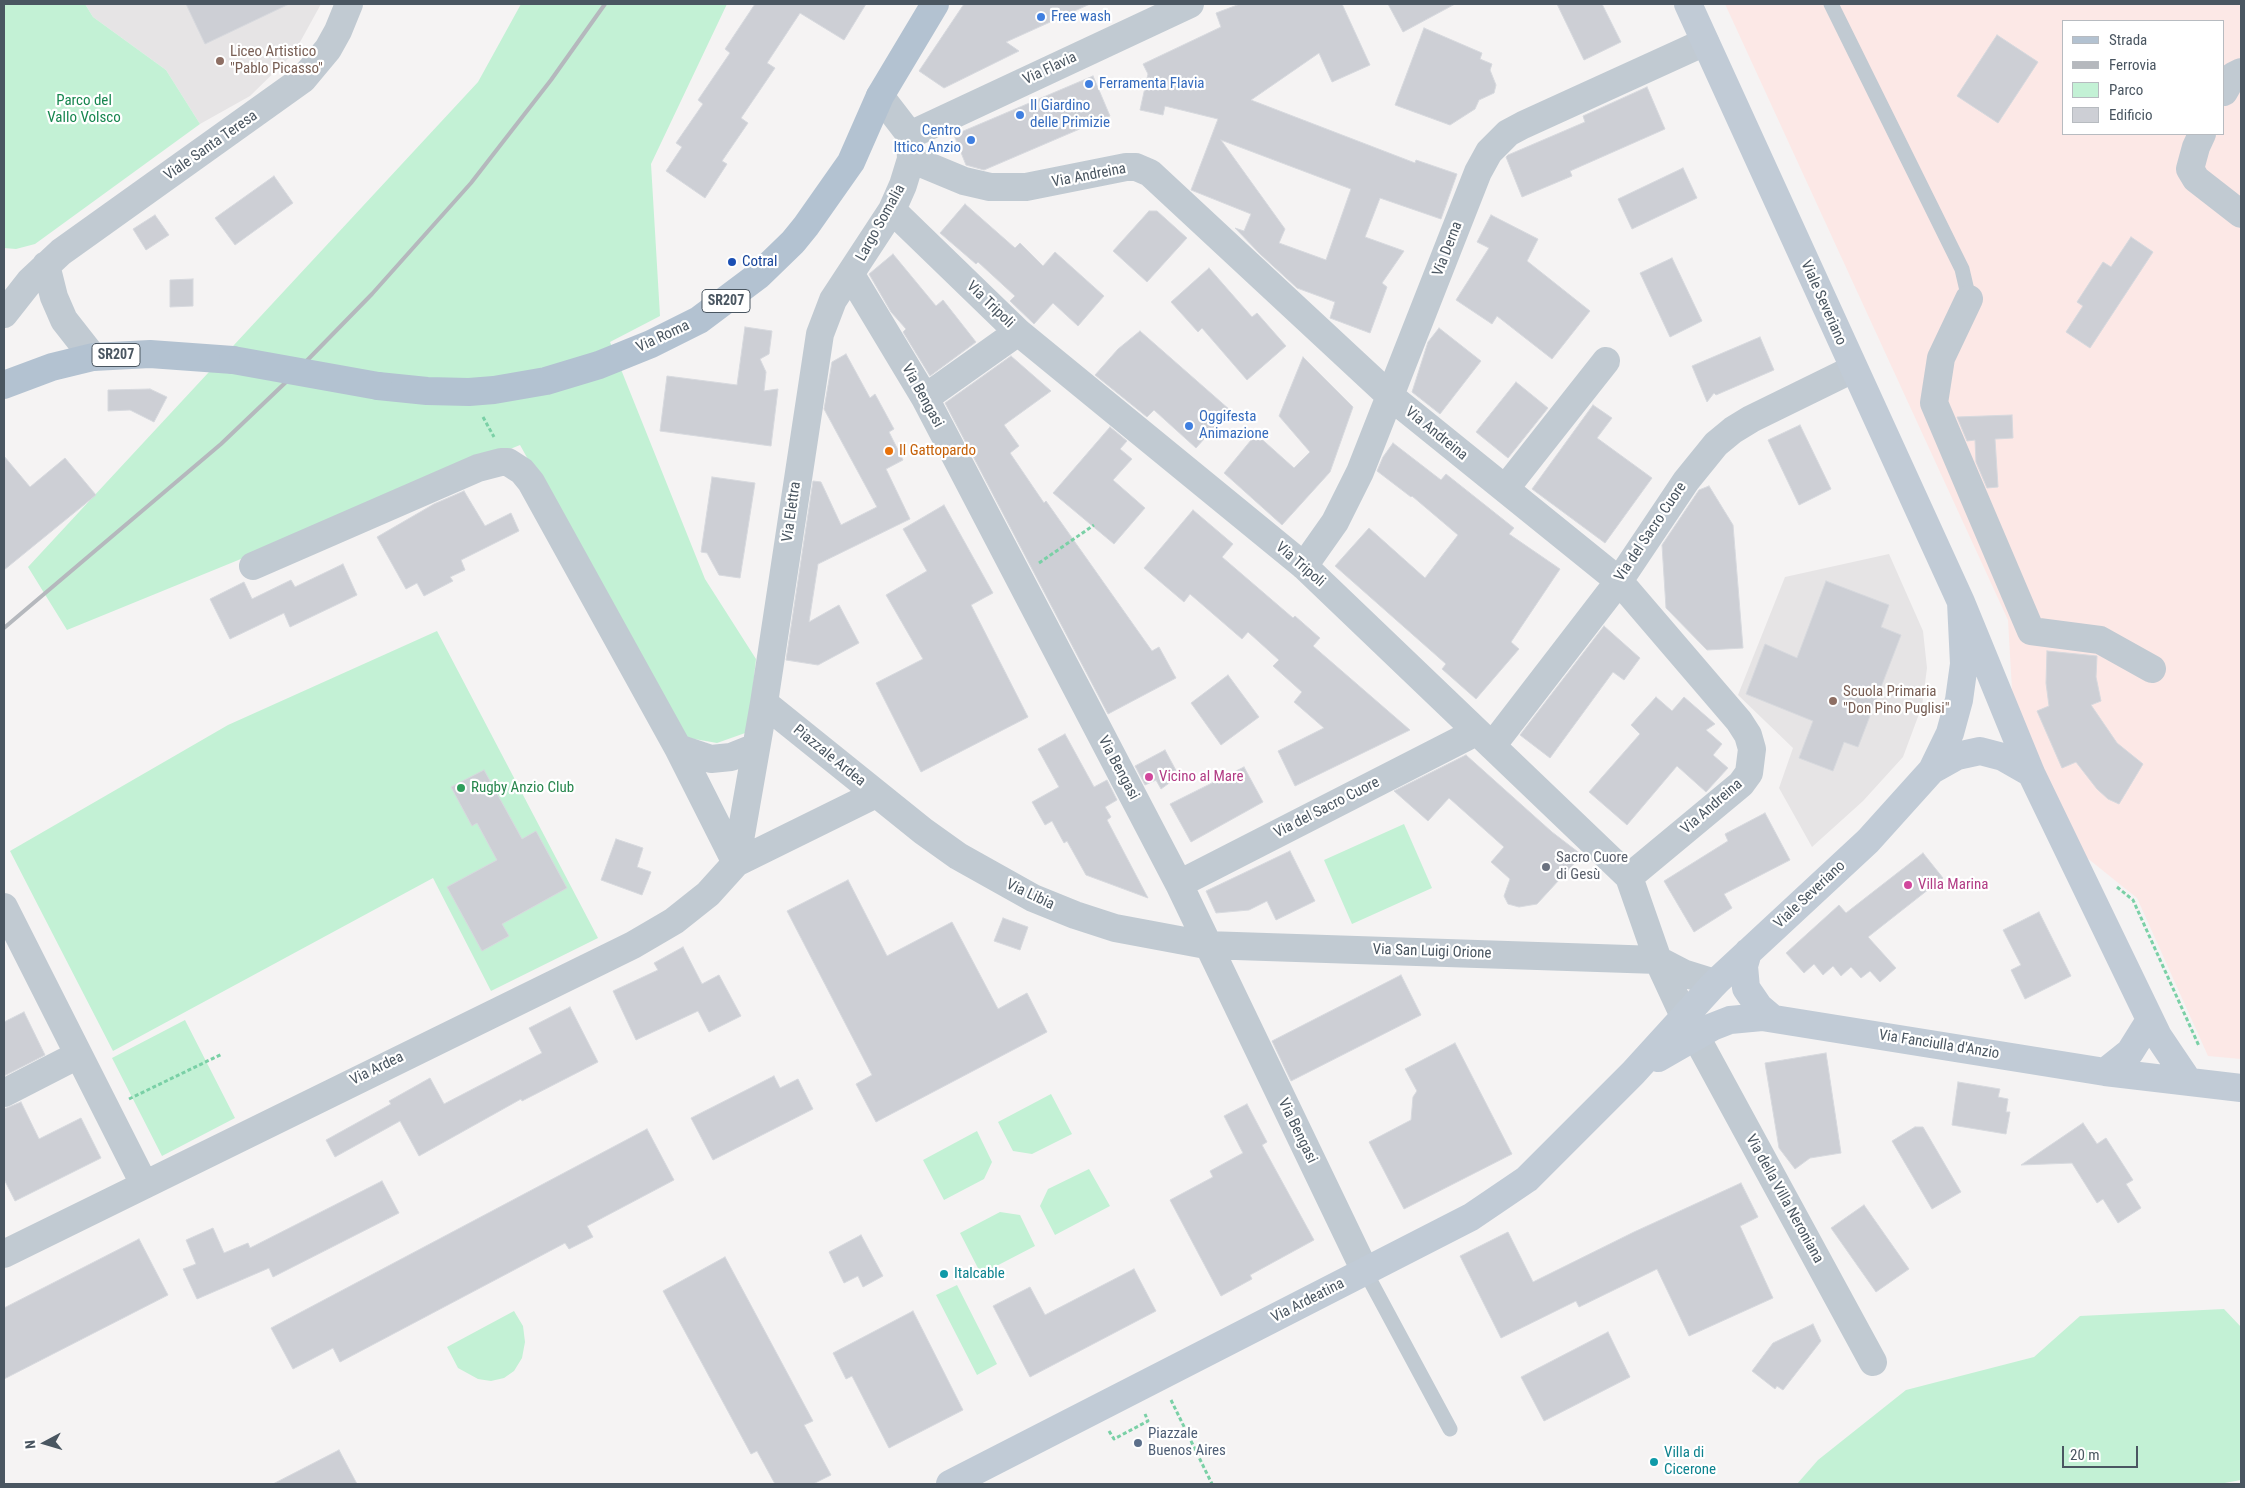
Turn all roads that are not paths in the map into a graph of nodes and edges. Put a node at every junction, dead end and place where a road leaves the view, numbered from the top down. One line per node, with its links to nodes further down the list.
1 (349, 4): 14 (street, Viale Santa Teresa)
2 (935, 4): 9 (main road, Via Roma / SR207)
3 (1190, 4): 11 (street, Via Flavia)
4 (1688, 4): 6 (main road, Viale Severiano)
5 (1831, 4): 16 (lane)
6 (1705, 42): 22 (main road, Viale Severiano); 24 (street, Via Derna)
7 (2241, 72): 8 (street)
8 (2225, 90)
9 (880, 96): 11 (street); 20 (main road, Via Roma / SR207, bridge)
10 (2202, 135): 13 (street)
11 (910, 147): 12 (street, Largo Somalia); 24 (street, Via Andreina)
12 (892, 210): 15 (street, Largo Somalia); 19 (street, Via Tripoli)
13 (2241, 214)
14 (46, 264): 17 (street, Viale Santa Teresa); 20 (street)
15 (851, 275): 18 (street, Largo Somalia); 25 (street, Via Bengasi)
16 (1969, 299): 31 (street)
17 (7, 303)
18 (824, 322): 32 (street, Via Elettra)
19 (1018, 332): 25 (street); 28 (street, Via Tripoli)
20 (92, 357): 23 (main road, SR207)
21 (1606, 361): 26 (street)
22 (1853, 369): 29 (street, Via del Sacro Cuore); 30 (main road, Viale Severiano)
23 (4, 385)
24 (1390, 396): 26 (street, Via Andreina); 28 (street, Via Derna)
25 (925, 398): 41 (street, Via Bengasi)
26 (1505, 489): 29 (street, Via Andreina)
27 (252, 566): 35 (street)
28 (1304, 566): 33 (street, Via Tripoli)
29 (1619, 581): 33 (street, Via del Sacro Cuore); 40 (street, Via Andreina)
30 (1961, 602): 36 (main road, Viale Severiano); 37 (main road, Viale Severiano)
31 (2152, 669)
32 (764, 703): 34 (street); 38 (street, Piazzale Ardea)
33 (1484, 739): 40 (street, Via Tripoli); 41 (street, Via del Sacro Cuore)
34 (756, 747): 35 (street); 39 (street)
35 (678, 748): 39 (street)
36 (1932, 770): 37 (main road, Viale Severiano); 44 (main road, Viale Severiano)
37 (2031, 773): 48 (main road, Viale Severiano)
38 (876, 794): 39 (street, Piazzale Ardea); 43 (street, Via Libia)
39 (736, 863): 55 (street, Via Ardea)
40 (1629, 878): 45 (street, Via Tripoli)
41 (1179, 884): 43 (street, Via Bengasi)
42 (4, 907): 50 (street)
43 (1206, 945): 45 (street, Via San Luigi Orione); 57 (street, Via Bengasi)
44 (1748, 952): 46 (main road, Viale Severiano); 47 (main road)
45 (1658, 960): 46 (street); 49 (street, Via Tripoli)
46 (1715, 983): 49 (main road, Viale Severiano)
47 (1772, 1018): 49 (main road, Via Fanciulla d'Anzio); 51 (main road, Via Fanciulla d'Anzio)
48 (2150, 1020): 51 (main road); 52 (main road, Viale Severiano)
49 (1689, 1026): 57 (main road, Via Ardeatina); 58 (street, Via della Villa Neroniana)
50 (78, 1054): 54 (street); 55 (street)
51 (2105, 1072): 52 (main road, Via Fanciulla d'Anzio)
52 (2189, 1082): 53 (main road, Via Fanciulla d'Anzio)
53 (2241, 1088)
54 (4, 1093)
55 (144, 1184): 56 (street, Via Ardea)
56 (4, 1254)
57 (1365, 1271): 59 (lane); 60 (main road, Via Ardeatina)
58 (1873, 1362)
59 (1450, 1429)
60 (950, 1484)

